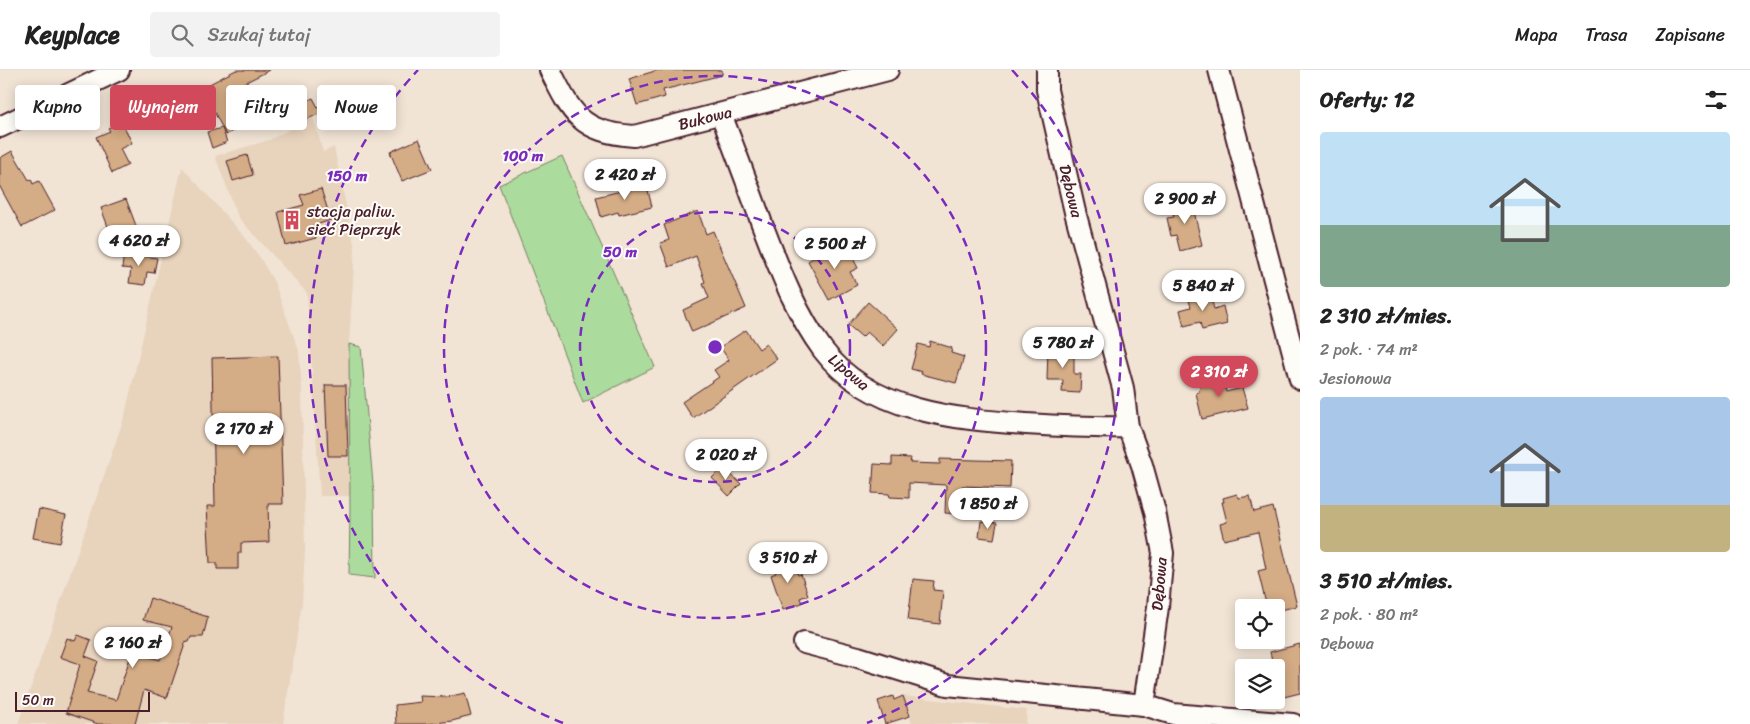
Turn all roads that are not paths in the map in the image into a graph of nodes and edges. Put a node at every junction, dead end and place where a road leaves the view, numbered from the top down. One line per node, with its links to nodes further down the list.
1 (119, 70): 7 (street)
2 (550, 70): 6 (street, Bukowa)
3 (888, 70): 6 (street, Bukowa)
4 (1047, 70): 9 (street, Dębowa)
5 (1219, 70): 8 (street)
6 (721, 114): 9 (street, Lipowa)
7 (0, 127)
8 (1300, 379)
9 (1128, 427): 11 (street, Dębowa)
10 (804, 643): 11 (street)
11 (1144, 704): 12 (street)
12 (1293, 724)

